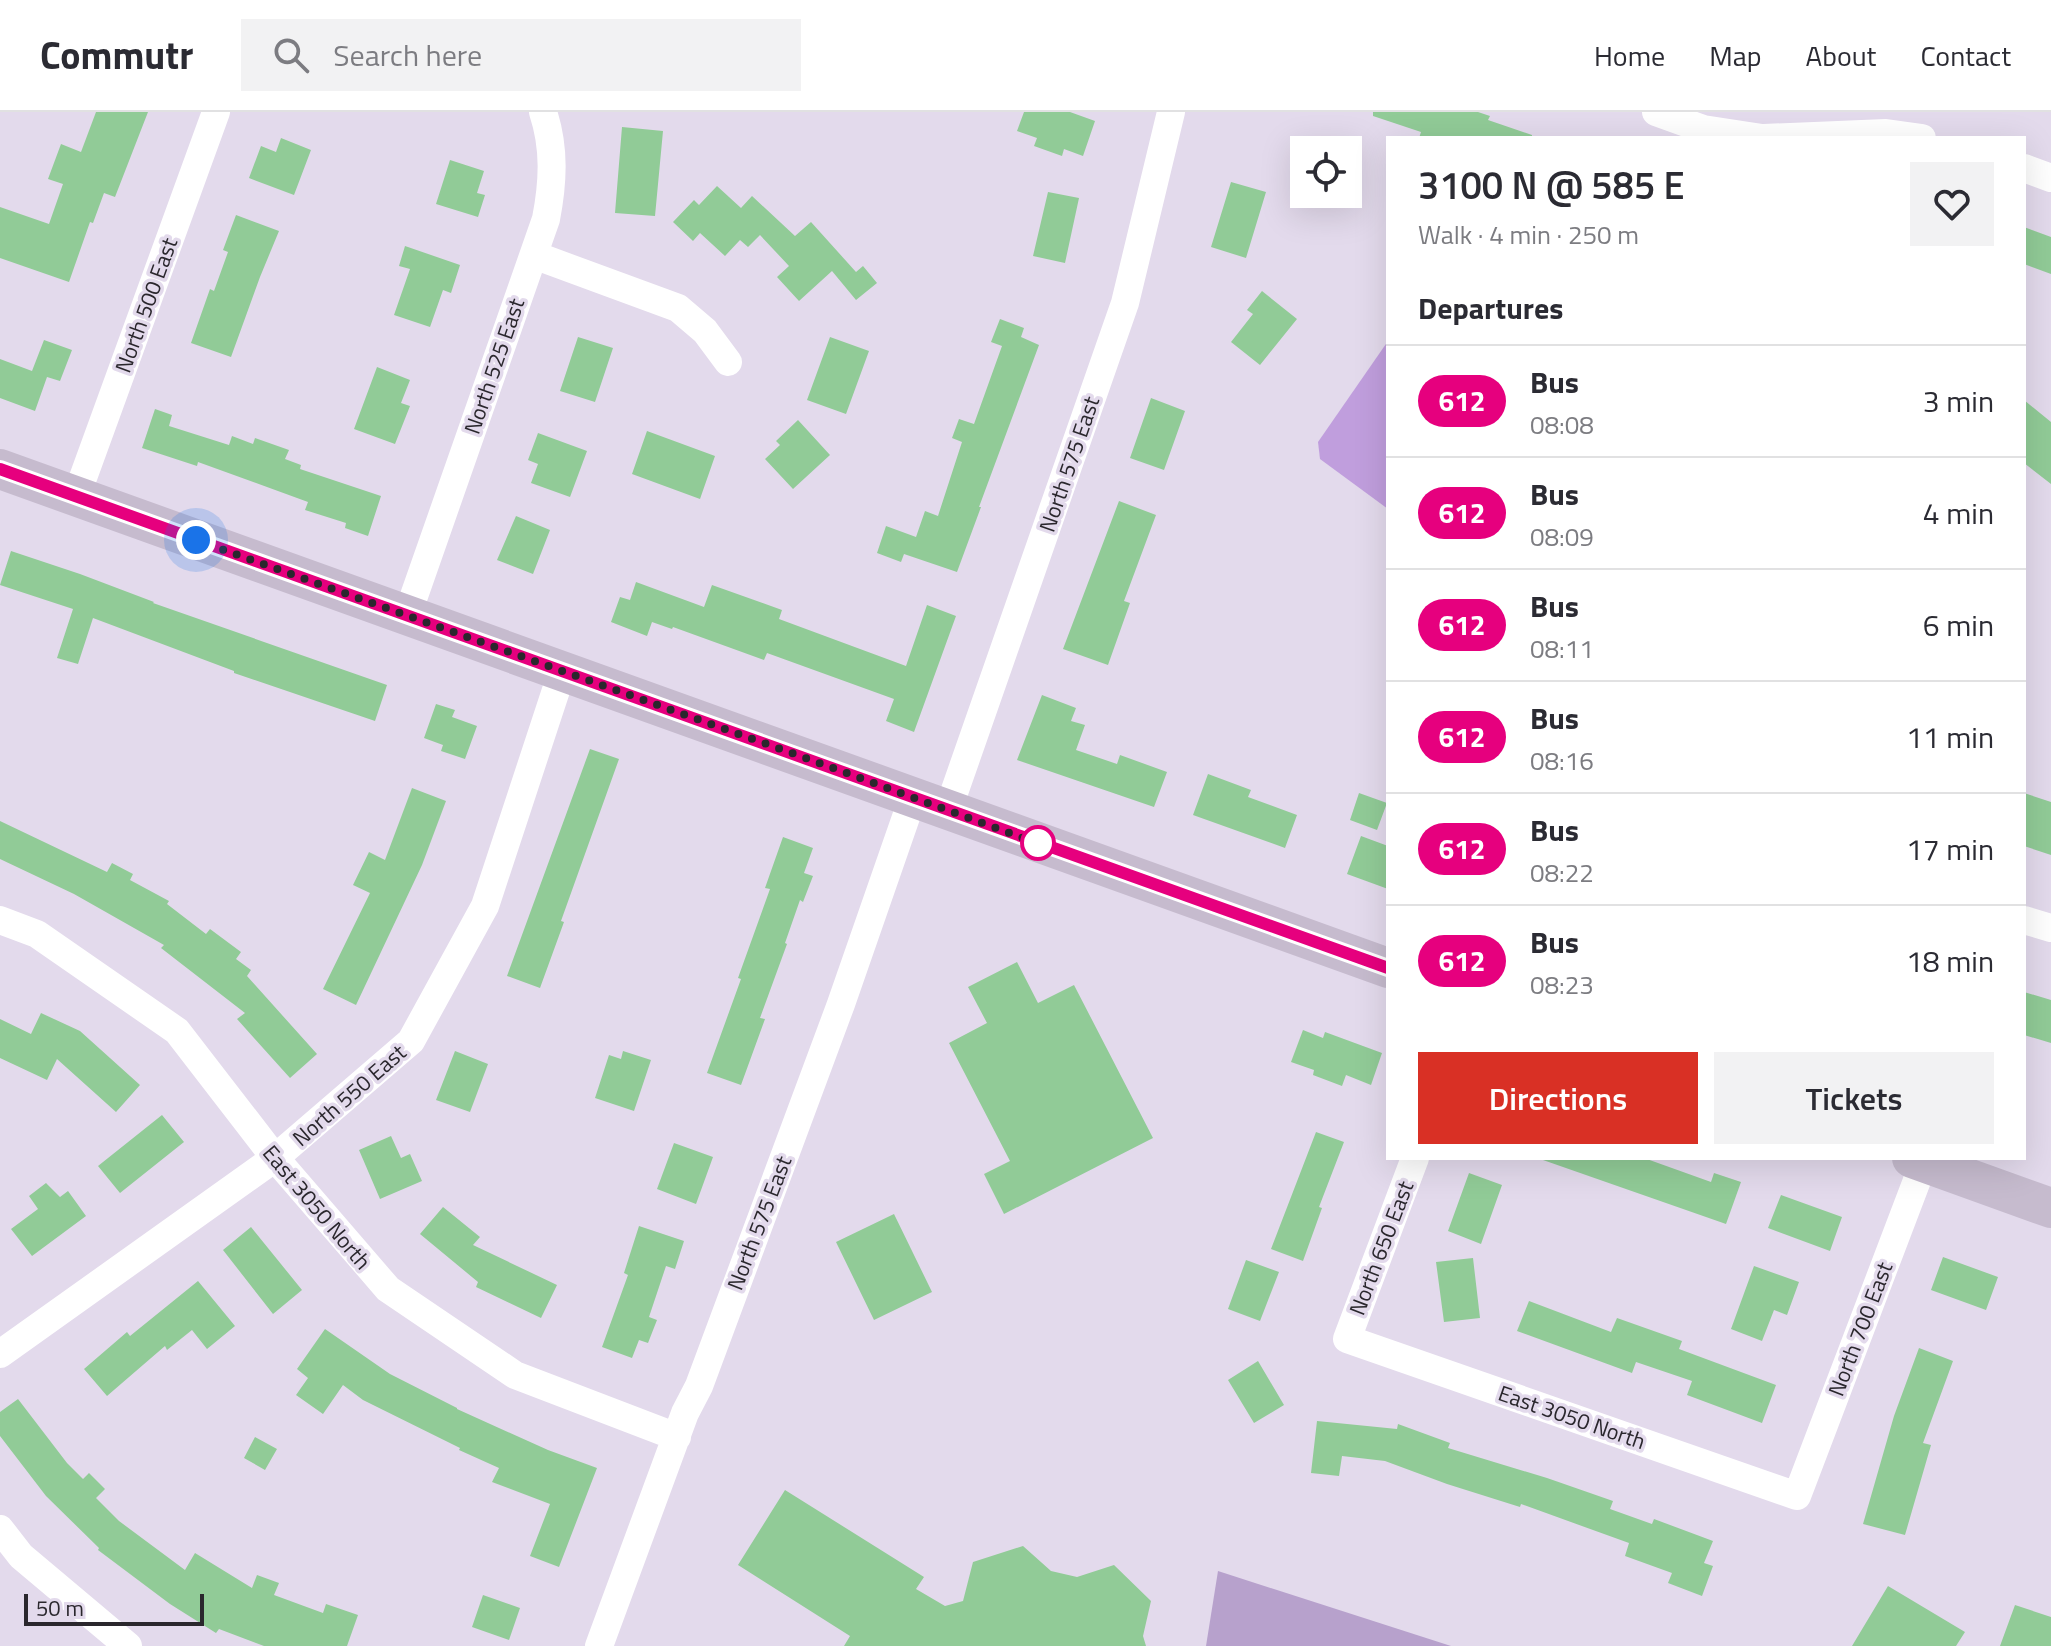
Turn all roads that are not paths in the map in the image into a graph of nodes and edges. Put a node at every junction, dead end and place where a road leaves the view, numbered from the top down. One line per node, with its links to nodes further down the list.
1 (216, 112): 13 (street, North 500 East)
2 (543, 112): 10 (street, North 525 East)
3 (1171, 112): 16 (street, North 575 East)
4 (1656, 112): 5 (street)
5 (1750, 136)
6 (1843, 136): 7 (street)
7 (1908, 136)
8 (2026, 169): 9 (street)
9 (2051, 178)
10 (534, 255): 11 (street); 14 (street, North 525 East)
11 (728, 362)
12 (0, 469): 13 (main road)
13 (76, 497): 14 (main road)
14 (407, 616): 15 (main road)
15 (562, 672): 16 (main road); 21 (street, North 550 East)
16 (931, 804): 20 (main road); 27 (street, North 575 East)
17 (0, 920): 21 (street, East 3050 North)
18 (2026, 921): 19 (street)
19 (2051, 928)
20 (1386, 967)
21 (275, 1158): 26 (street, North 550 East); 27 (street, East 3050 North)
22 (1414, 1160): 25 (street, North 650 East)
23 (1918, 1160): 24 (main road); 28 (street, North 700 East)
24 (2051, 1208)
25 (1347, 1339): 28 (street, East 3050 North)
26 (0, 1354)
27 (677, 1437): 31 (street, North 575 East)
28 (1797, 1496)
29 (0, 1529): 30 (street)
30 (128, 1646)
31 (599, 1646)

